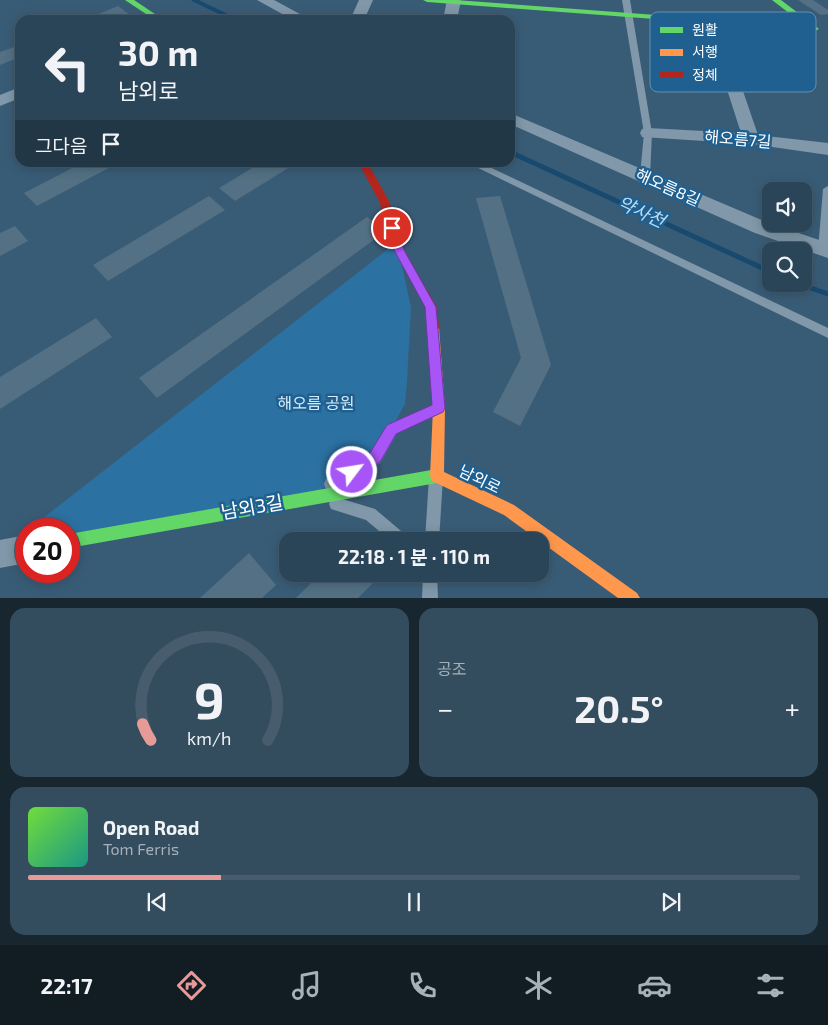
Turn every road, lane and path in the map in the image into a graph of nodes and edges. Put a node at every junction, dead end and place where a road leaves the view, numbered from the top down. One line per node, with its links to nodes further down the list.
1 (130, 0): 10 (street)
2 (264, 0): 11 (street)
3 (366, 0): 12 (street)
4 (427, 0): 7 (street)
5 (626, 0): 14 (lane)
6 (776, 0): 9 (street)
7 (453, 1): 8 (street); 13 (street)
8 (540, 4): 14 (street)
9 (792, 12)
10 (152, 15)
11 (294, 15)
12 (359, 15)
13 (451, 15)
14 (627, 15): 15 (street); 20 (lane)
15 (650, 17)
16 (736, 92): 21 (street)
17 (15, 94): 18 (street)
18 (0, 101)
19 (515, 120): 25 (street, 해오름8길)
20 (648, 133): 21 (street, 해오름7길); 25 (lane)
21 (752, 139): 22 (street, 해오름7길)
22 (828, 149)
23 (365, 167): 29 (street, 남외로)
24 (480, 167): 28 (lane)
25 (645, 176): 27 (street, 해오름8길)
26 (828, 189): 27 (lane)
27 (826, 250)
28 (828, 333)
29 (438, 408): 30 (street, 남외로); 31 (lane)
30 (437, 476): 31 (street, 남외3길); 33 (lane); 39 (street, 남외로)
31 (310, 496): 32 (lane); 34 (street, 남외3길)
32 (391, 532)
33 (433, 532)
34 (80, 539)
35 (15, 551): 36 (street)
36 (0, 554)
37 (430, 582): 38 (lane)
38 (430, 598)
39 (632, 598)

